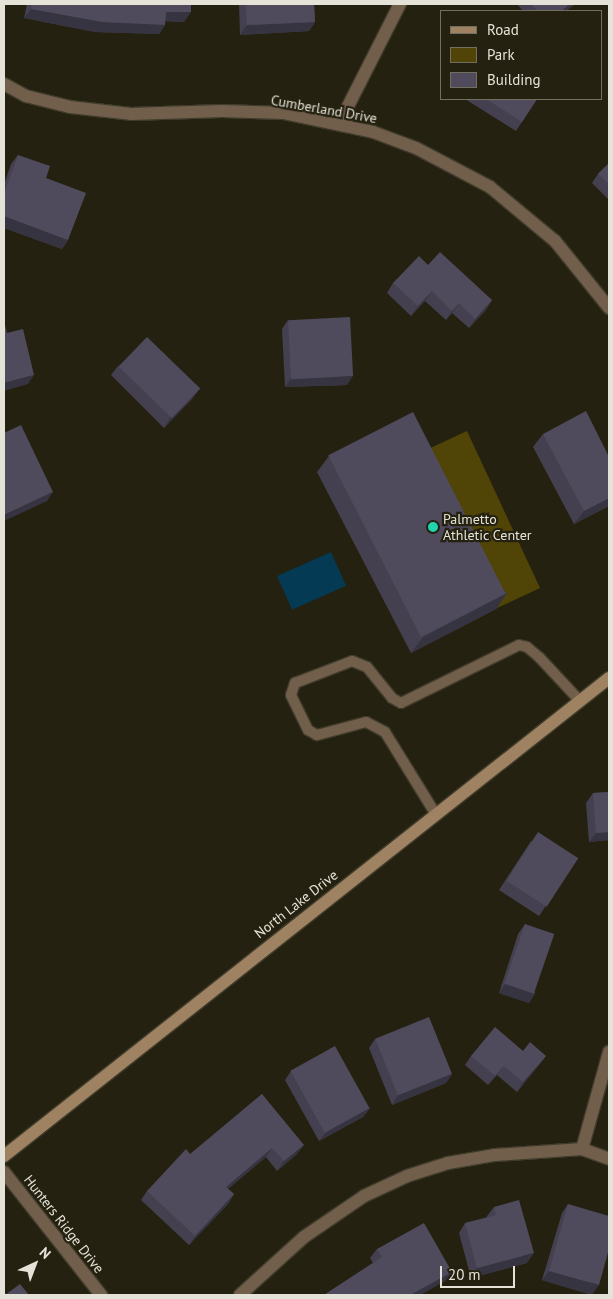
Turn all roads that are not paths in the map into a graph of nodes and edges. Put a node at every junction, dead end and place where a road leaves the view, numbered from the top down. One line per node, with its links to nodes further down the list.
1 (400, 4): 3 (street)
2 (4, 84): 3 (street, Cumberland Drive)
3 (339, 124): 4 (street, Cumberland Drive)
4 (609, 308)
5 (609, 678): 6 (main road, North Lake Drive)
6 (580, 702): 7 (main road, North Lake Drive); 7 (lane)
7 (435, 813): 10 (main road, North Lake Drive)
8 (609, 1052): 9 (street)
9 (582, 1148): 11 (street); 14 (street)
10 (4, 1156)
11 (609, 1159)
12 (4, 1172): 13 (street, Hunters Ridge Drive)
13 (101, 1295)
14 (240, 1295)

